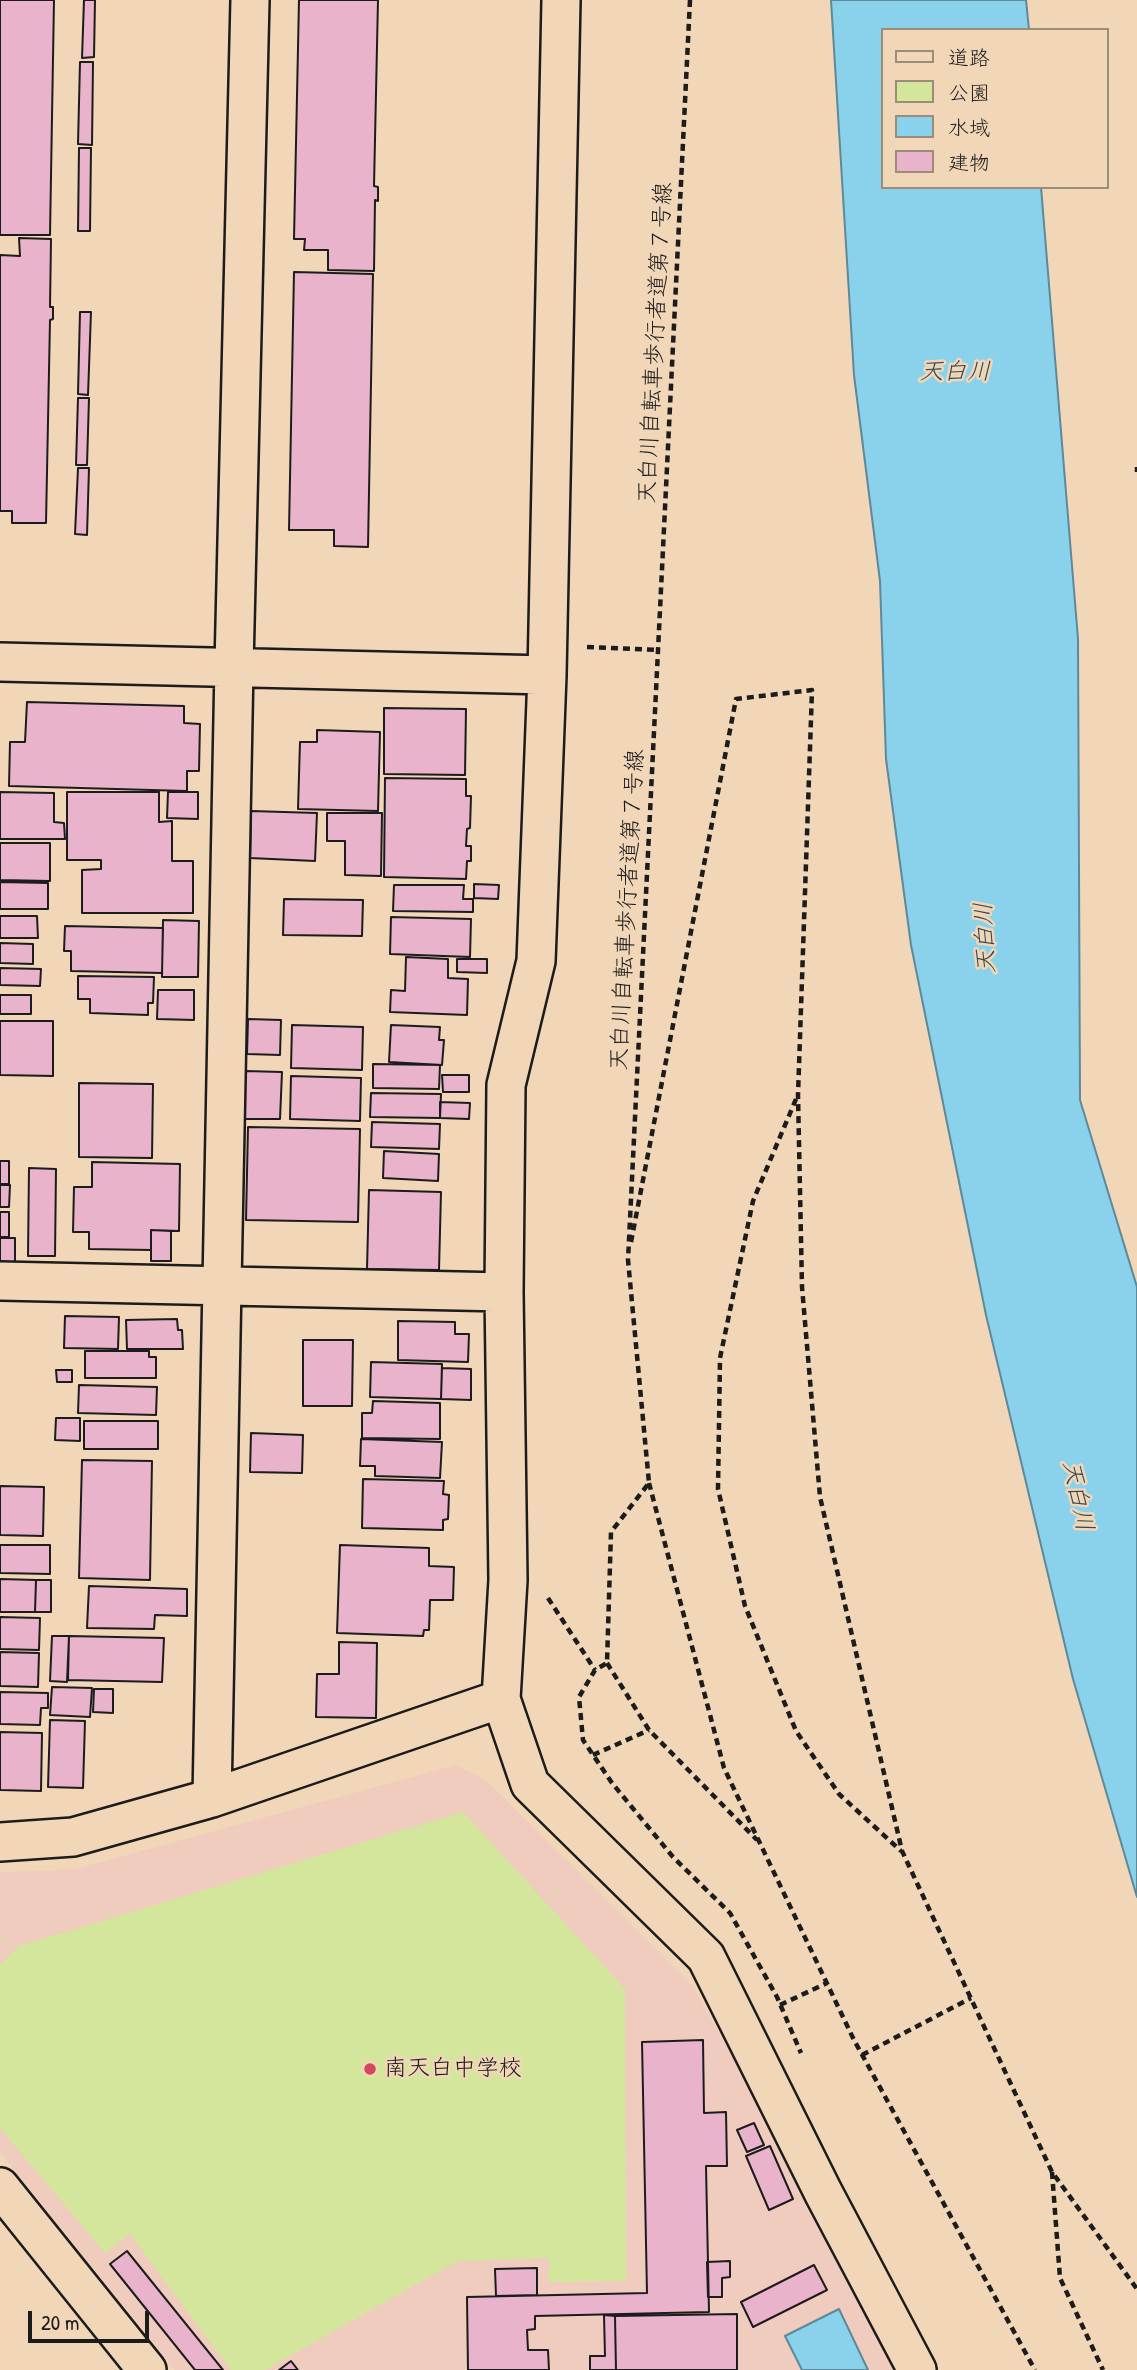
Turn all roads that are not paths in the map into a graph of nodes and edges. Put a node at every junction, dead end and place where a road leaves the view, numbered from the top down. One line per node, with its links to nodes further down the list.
1 (250, 0): 5 (street)
2 (561, 0): 3 (street)
3 (547, 660): 5 (street); 8 (street)
4 (0, 663): 5 (street)
5 (234, 666): 7 (street)
6 (0, 1281): 7 (street)
7 (222, 1286): 8 (street); 10 (street)
8 (504, 1292): 9 (street)
9 (501, 1699): 10 (street); 14 (street)
10 (212, 1798): 11 (street)
11 (0, 1842)
12 (0, 2187): 13 (street)
13 (148, 2370)
14 (917, 2370)

